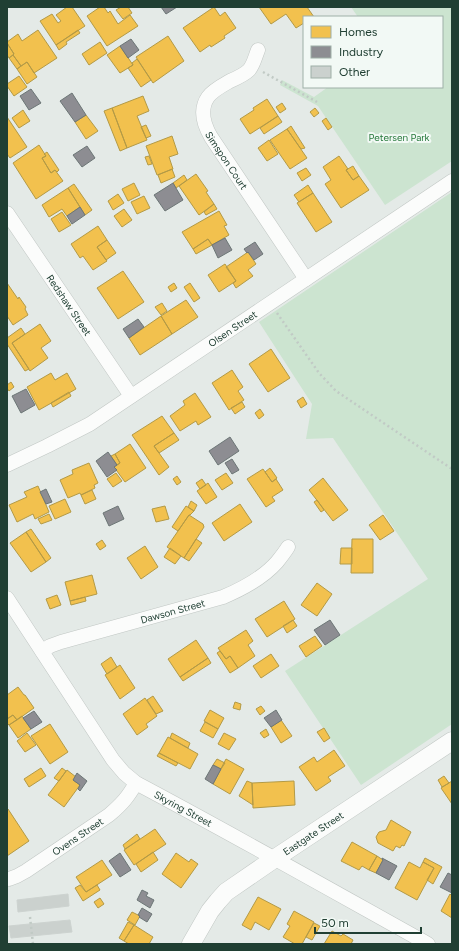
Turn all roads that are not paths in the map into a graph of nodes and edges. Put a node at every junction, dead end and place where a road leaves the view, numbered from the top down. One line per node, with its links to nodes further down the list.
1 (258, 50): 4 (street, Simspon Court)
2 (452, 181): 4 (street, Olsen Street)
3 (7, 213): 5 (street, Redshaw Street)
4 (306, 278): 5 (street, Olsen Street)
5 (131, 396): 6 (street, Olsen Street)
6 (7, 465)
7 (288, 547): 9 (street, Dawson Street)
8 (7, 598): 9 (street, Skyring Street)
9 (42, 651): 11 (street, Skyring Street)
10 (452, 740): 12 (street, Eastgate Street)
11 (136, 782): 12 (street, Skyring Street); 13 (street, Ovens Street)
12 (274, 859): 14 (street, Eastgate Street); 15 (street, Skyring Street)
13 (8, 880)
14 (191, 944)
15 (428, 944)

